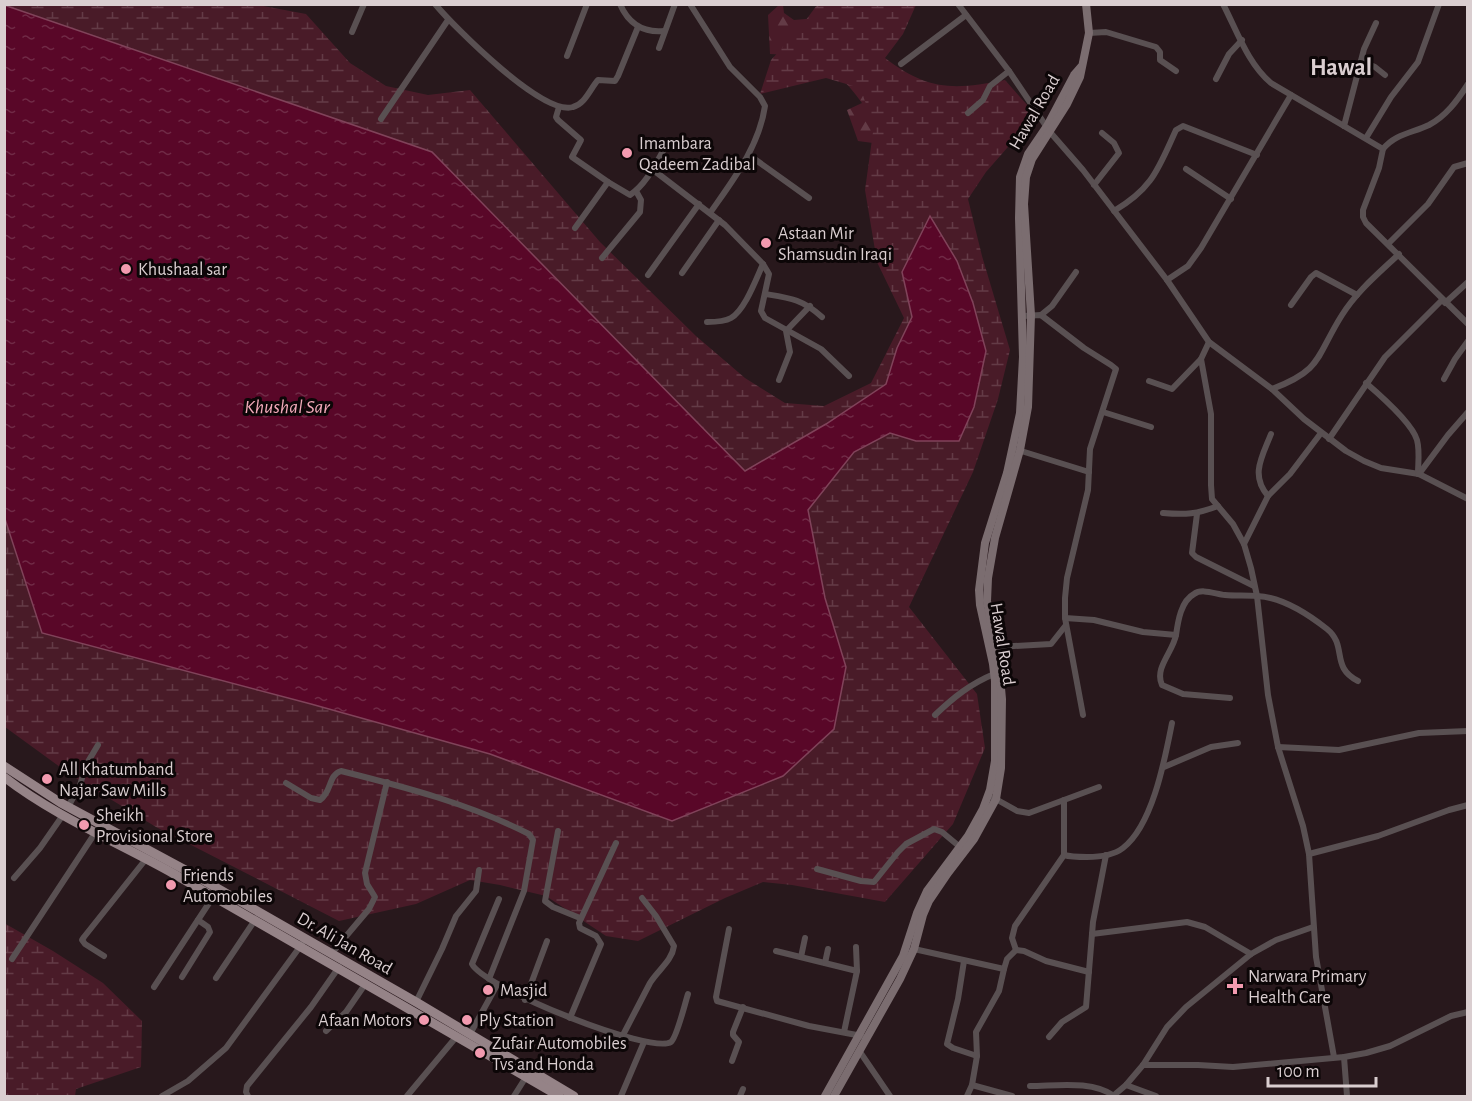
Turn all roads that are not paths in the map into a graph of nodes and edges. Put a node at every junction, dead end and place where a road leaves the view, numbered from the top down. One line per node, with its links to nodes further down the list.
1 (364, 4): 16 (street)
2 (435, 4): 12 (street)
3 (587, 4): 20 (street)
4 (620, 4): 14 (street)
5 (675, 4): 15 (street)
6 (690, 4): 38 (street)
7 (958, 4): 11 (street)
8 (1086, 4): 17 (main road, Hawal Road)
9 (1223, 4): 18 (street)
10 (1439, 4): 35 (street)
11 (966, 15): 22 (street); 23 (street)
12 (448, 20): 29 (street); 31 (street)
13 (1376, 23): 21 (street)
14 (638, 27): 15 (street); 29 (street)
15 (664, 31): 19 (street)
16 (352, 32)
17 (1089, 33): 24 (street); 33 (main road, Hawal Road)
18 (1242, 40): 26 (street); 28 (street)
19 (659, 48)
20 (567, 56)
21 (1361, 61): 25 (street); 32 (street)
22 (901, 64)
23 (1009, 71): 30 (street); 33 (street)
24 (1176, 71)
25 (1385, 75)
26 (1216, 79)
27 (1467, 85): 37 (street)
28 (1292, 95): 32 (street); 39 (street)
29 (559, 107): 43 (street)
30 (969, 113)
31 (381, 119)
32 (1344, 126): 35 (street)
33 (1048, 129): 44 (street); 67 (main road, Hawal Road)
34 (1102, 133): 44 (street)
35 (1366, 138): 37 (street)
36 (667, 144): 41 (street)
37 (1383, 149): 53 (street)
38 (749, 155): 46 (street); 50 (street)
39 (1257, 155): 47 (street); 49 (street)
40 (1467, 163): 53 (street)
41 (652, 169): 45 (street); 48 (street)
42 (1186, 169): 47 (street)
43 (608, 182): 45 (street); 52 (street)
44 (1094, 185): 49 (street)
45 (636, 191): 55 (street)
46 (809, 198)
47 (1231, 199): 60 (street)
48 (699, 204): 50 (street); 59 (street)
49 (1114, 211): 60 (street)
50 (710, 213): 51 (street)
51 (719, 220): 56 (street); 58 (street)
52 (575, 228)
53 (1388, 244): 54 (street)
54 (1399, 254): 63 (street); 64 (street)
55 (602, 258)
56 (763, 264): 62 (street); 70 (street)
57 (1076, 272): 68 (street)
58 (682, 273)
59 (648, 275)
60 (1167, 279): 74 (street)
61 (1467, 282): 64 (street)
62 (765, 294): 65 (street); 72 (street)
63 (1357, 295): 66 (street); 81 (street)
64 (1444, 301): 71 (street); 80 (street)
65 (810, 306): 69 (street); 72 (street)
66 (1291, 306)
67 (1027, 315): 68 (street); 88 (main road, Hawal Road)
68 (1041, 315): 82 (street)
69 (822, 317)
70 (707, 322)
71 (1467, 324)
72 (786, 331): 76 (street); 77 (street)
73 (1467, 341): 78 (street)
74 (1209, 342): 75 (street); 81 (street)
75 (1201, 359): 79 (street); 93 (street)
76 (849, 376)
77 (779, 380)
78 (1444, 380)
79 (1149, 381)
80 (1366, 383): 87 (street); 90 (street)
81 (1272, 389): 85 (street)
82 (1103, 412): 84 (street); 89 (street)
83 (1467, 412): 90 (street)
84 (1151, 427)
85 (1321, 433): 87 (street); 91 (street)
86 (1270, 434): 91 (street)
87 (1329, 439): 90 (street)
88 (1017, 449): 89 (street); 101 (main road, Hawal Road)
89 (1089, 472): 99 (street)
90 (1419, 474): 92 (street)
91 (1268, 495): 96 (street)
92 (1467, 499)
93 (1218, 506): 95 (street); 96 (street)
94 (1163, 513): 95 (street)
95 (1197, 514): 97 (street)
96 (1244, 544): 97 (street)
97 (1254, 586): 98 (street)
98 (1257, 596): 100 (street); 103 (street); 111 (street)
99 (1065, 622): 100 (street); 101 (street); 106 (street)
100 (1176, 635): 104 (street)
101 (995, 651): 102 (main road, Hawal Road); 119 (main road, Hawal Road)
102 (994, 674): 105 (street); 119 (main road, Hawal Road)
103 (1358, 681)
104 (1230, 698)
105 (935, 715)
106 (1083, 715)
107 (1172, 723): 113 (street)
108 (1467, 731): 111 (street)
109 (1238, 743): 113 (street)
110 (98, 745): 122 (street)
111 (1278, 747): 129 (street)
112 (4, 766): 118 (main road, Dr. Ali Jan Road)
113 (1164, 767): 128 (street)
114 (4, 777): 118 (main road, Dr. Ali Jan Road)
115 (387, 782): 116 (street); 152 (street); 165 (street)
116 (286, 783)
117 (1099, 787): 120 (street)
118 (36, 794): 122 (main road, Dr. Ali Jan Road)
119 (992, 796): 120 (street); 126 (main road, Hawal Road); 149 (main road, Hawal Road)
120 (1064, 800): 127 (street)
121 (1467, 806): 129 (street)
122 (66, 811): 123 (main road, Dr. Ali Jan Road); 134 (street)
123 (98, 828): 130 (main road, Dr. Ali Jan Road); 131 (main road, Dr. Ali Jan Road); 156 (street)
124 (558, 831): 138 (street)
125 (616, 843): 138 (street)
126 (960, 847): 132 (street); 180 (main road, Hawal Road)
127 (1064, 855): 128 (street); 150 (street)
128 (1106, 855): 143 (street)
129 (1309, 855): 141 (street)
130 (146, 859): 131 (main road, Dr. Ali Jan Road); 154 (street)
131 (162, 862): 135 (main road, Dr. Ali Jan Road); 146 (main road, Dr. Ali Jan Road)
132 (817, 869)
133 (479, 870): 171 (street)
134 (14, 878)
135 (213, 897): 139 (street); 140 (main road, Dr. Ali Jan Road)
136 (642, 898): 178 (street)
137 (499, 899): 165 (street)
138 (580, 918): 174 (street)
139 (198, 920): 163 (street); 168 (street)
140 (255, 920): 146 (main road, Dr. Ali Jan Road); 164 (street)
141 (1313, 927): 153 (street); 185 (street)
142 (729, 930): 172 (street)
143 (1092, 934): 153 (street); 162 (street)
144 (805, 938): 155 (street)
145 (547, 940): 170 (street)
146 (303, 943): 152 (main road, Dr. Ali Jan Road); 159 (main road, Dr. Ali Jan Road); 194 (street)
147 (856, 947): 161 (street)
148 (828, 949): 158 (street)
149 (914, 949): 157 (street); 180 (main road, Hawal Road)
150 (1016, 950): 160 (street); 162 (street)
151 (776, 951): 155 (street)
152 (331, 954): 159 (main road, Dr. Ali Jan Road)
153 (1251, 954): 188 (street)
154 (104, 956)
155 (801, 957): 158 (street)
156 (12, 959)
157 (964, 961): 160 (street); 184 (street)
158 (825, 963): 161 (street)
159 (345, 968): 166 (main road, Dr. Ali Jan Road); 171 (main road, Dr. Ali Jan Road); 195 (street)
160 (1004, 969): 184 (street)
161 (857, 971): 176 (street)
162 (1089, 972): 181 (street)
163 (182, 977)
164 (216, 978)
165 (489, 979): 167 (street)
166 (366, 983): 175 (street); 179 (main road, Dr. Ali Jan Road)
167 (497, 985): 170 (street); 177 (street)
168 (154, 987)
169 (688, 994): 182 (street)
170 (525, 1000): 174 (street)
171 (416, 1002): 177 (main road, Dr. Ali Jan Road)
172 (743, 1007): 176 (street); 187 (street)
173 (1467, 1011): 186 (street)
174 (570, 1018): 178 (street)
175 (326, 1031)
176 (844, 1032): 180 (street)
177 (470, 1034): 199 (main road, Dr. Ali Jan Road)
178 (623, 1035): 182 (street)
179 (457, 1036): 189 (main road, Dr. Ali Jan Road); 196 (street)
180 (864, 1037): 183 (main road, Hawal Road); 202 (main road, Hawal Road)
181 (1049, 1037)
182 (644, 1042): 200 (street)
183 (860, 1052): 203 (main road, Hawal Road); 204 (street)
184 (977, 1056): 190 (street)
185 (1334, 1057): 186 (street); 188 (street)
186 (1344, 1057): 209 (street)
187 (732, 1061)
188 (1143, 1065): 191 (street)
189 (526, 1077): 197 (street); 198 (main road, Dr. Ali Jan Road)
190 (972, 1085): 205 (street); 206 (street)
191 (1126, 1085): 207 (street); 208 (street)
192 (1030, 1086): 207 (street)
193 (743, 1089): 201 (street)
194 (162, 1096)
195 (248, 1096)
196 (406, 1096)
197 (514, 1096)
198 (559, 1096)
199 (574, 1096)
200 (621, 1096)
201 (740, 1096)
202 (825, 1096)
203 (834, 1096)
204 (890, 1096)
205 (968, 1096)
206 (1010, 1096)
207 (1114, 1096)
208 (1156, 1096)
209 (1347, 1096)

